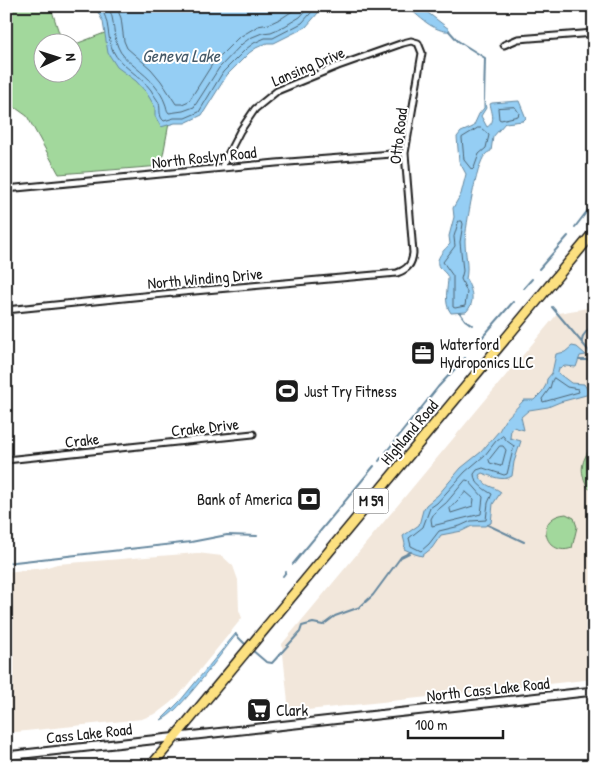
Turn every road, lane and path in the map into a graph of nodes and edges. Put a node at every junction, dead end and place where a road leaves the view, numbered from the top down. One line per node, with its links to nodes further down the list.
1 (594, 33): 3 (street)
2 (411, 41): 4 (street, Otto Road); 5 (street, Lansing Drive)
3 (504, 45)
4 (405, 153): 5 (street, North Roslyn Road); 8 (street, Otto Road)
5 (221, 168): 6 (street, North Roslyn Road)
6 (6, 189)
7 (594, 232): 14 (highway, Highland Road / M 59)
8 (406, 269): 9 (street, North Winding Drive)
9 (6, 310)
10 (253, 434): 11 (street, Crake Drive)
11 (160, 444): 12 (street, Crake)
12 (6, 460)
13 (594, 691): 14 (street, North Cass Lake Road)
14 (176, 737): 15 (street, Cass Lake Road); 16 (highway, Highland Road / M 59)
15 (6, 756)
16 (151, 766)

